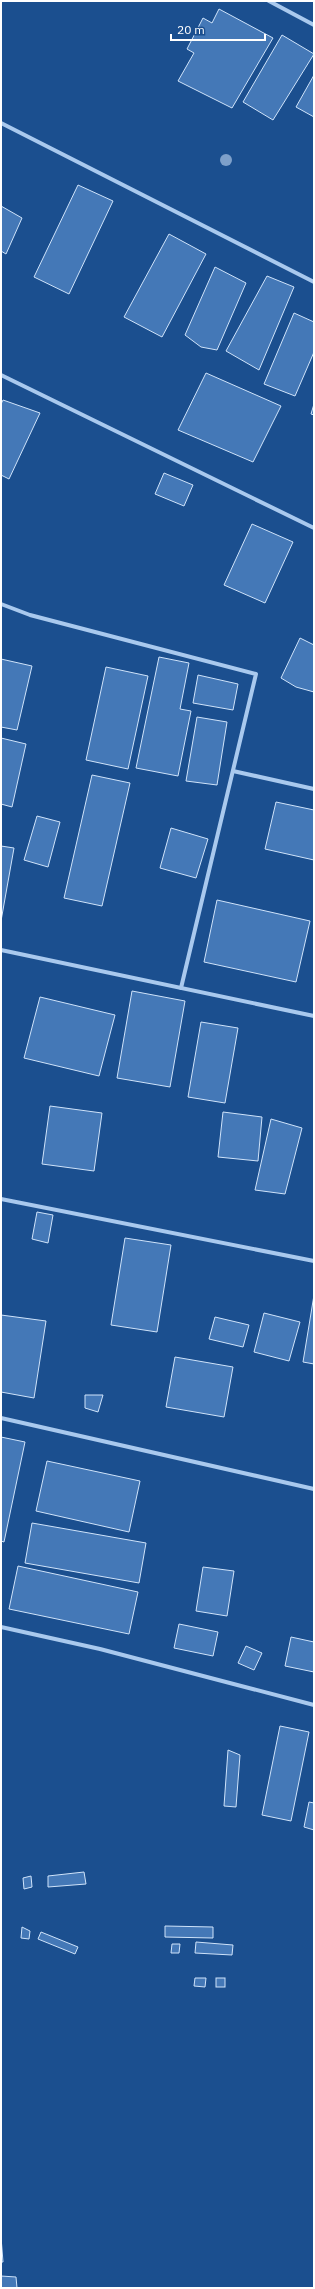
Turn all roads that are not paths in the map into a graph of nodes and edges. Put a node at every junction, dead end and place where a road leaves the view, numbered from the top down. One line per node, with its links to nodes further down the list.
1 (269, 1): 2 (street)
2 (314, 25)
3 (1, 123): 4 (street)
4 (314, 282)
5 (1, 375): 6 (street)
6 (314, 528)
7 (1, 604): 8 (street)
8 (233, 771): 9 (street); 11 (street)
9 (314, 789)
10 (1, 950): 11 (street)
11 (181, 988): 12 (street)
12 (314, 1016)
13 (1, 1199): 14 (street)
14 (314, 1261)
15 (1, 1418): 16 (street)
16 (314, 1489)
17 (1, 1627): 18 (street)
18 (314, 1705)

